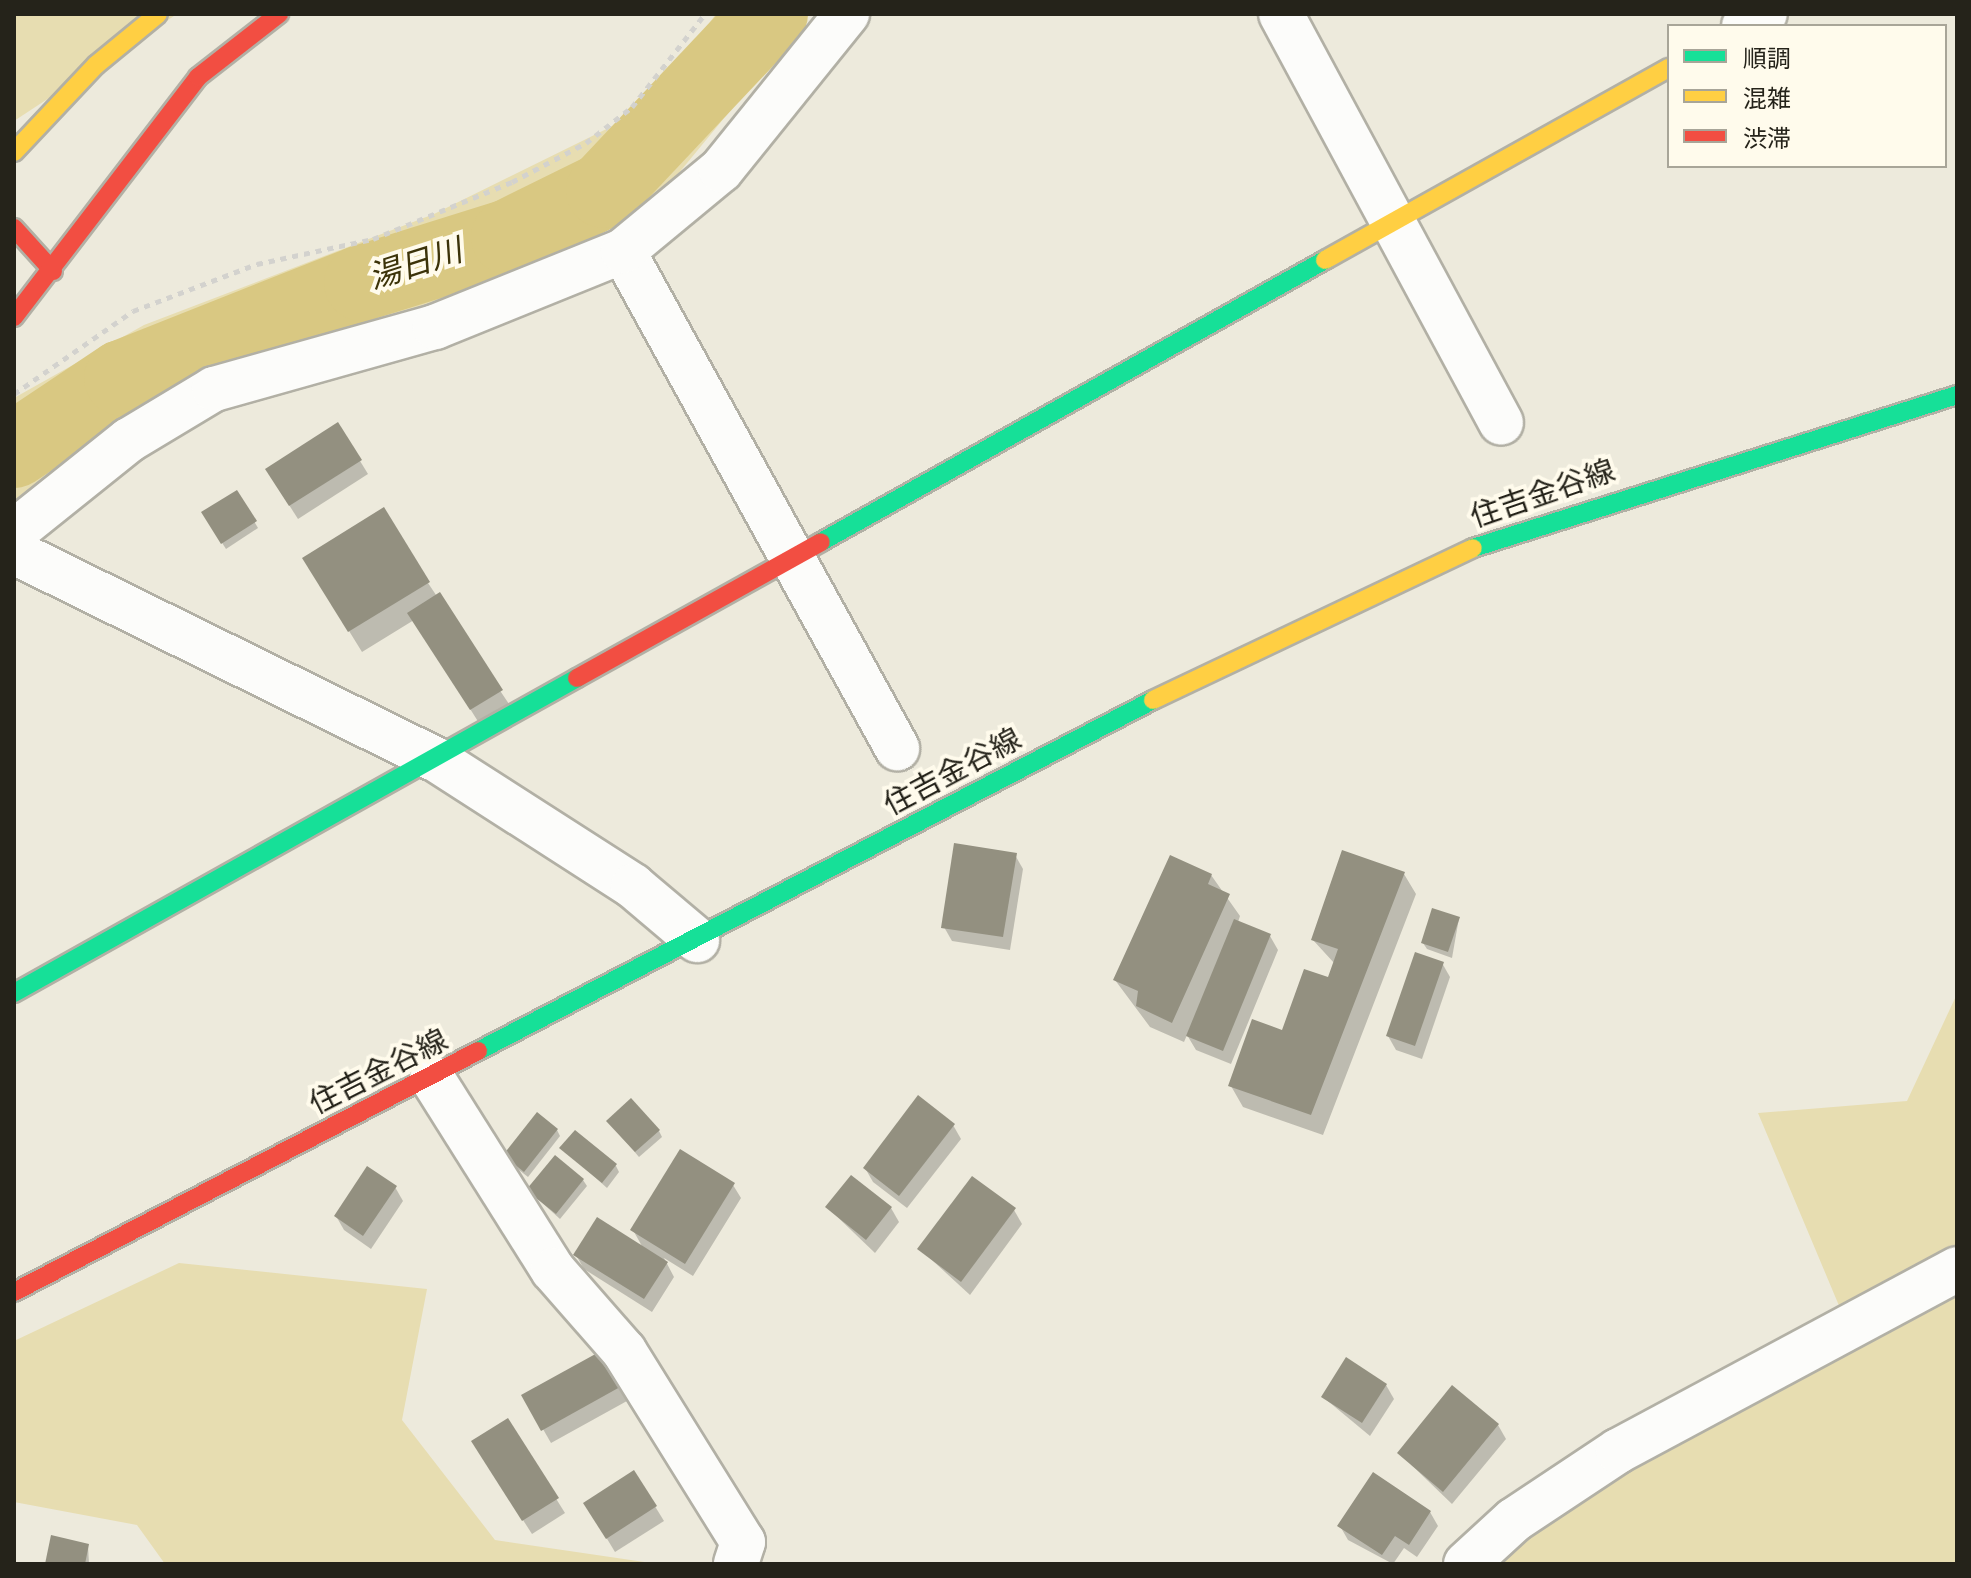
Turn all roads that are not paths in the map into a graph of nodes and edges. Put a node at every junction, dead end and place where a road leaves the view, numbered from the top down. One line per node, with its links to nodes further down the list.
1 (158, 14): 8 (street)
2 (279, 14): 12 (street)
3 (847, 14): 11 (street)
4 (1281, 14): 9 (street)
5 (1765, 14): 6 (street)
6 (1748, 24)
7 (1667, 69): 9 (street)
8 (14, 152)
9 (1393, 223): 15 (street); 18 (street)
10 (14, 228): 12 (street)
11 (623, 251): 16 (street); 18 (street)
12 (53, 271): 13 (street)
13 (14, 317)
14 (1957, 395): 21 (street, 住吉金谷線)
15 (1501, 422)
16 (14, 532)
17 (14, 552): 20 (street)
18 (791, 561): 19 (street); 20 (street)
19 (897, 748)
20 (437, 760): 21 (street); 22 (street)
21 (697, 940): 23 (street, 住吉金谷線)
22 (14, 993)
23 (432, 1078): 25 (street, 住吉金谷線); 26 (street)
24 (1957, 1269): 27 (street)
25 (14, 1292)
26 (736, 1564)
27 (1466, 1564)

